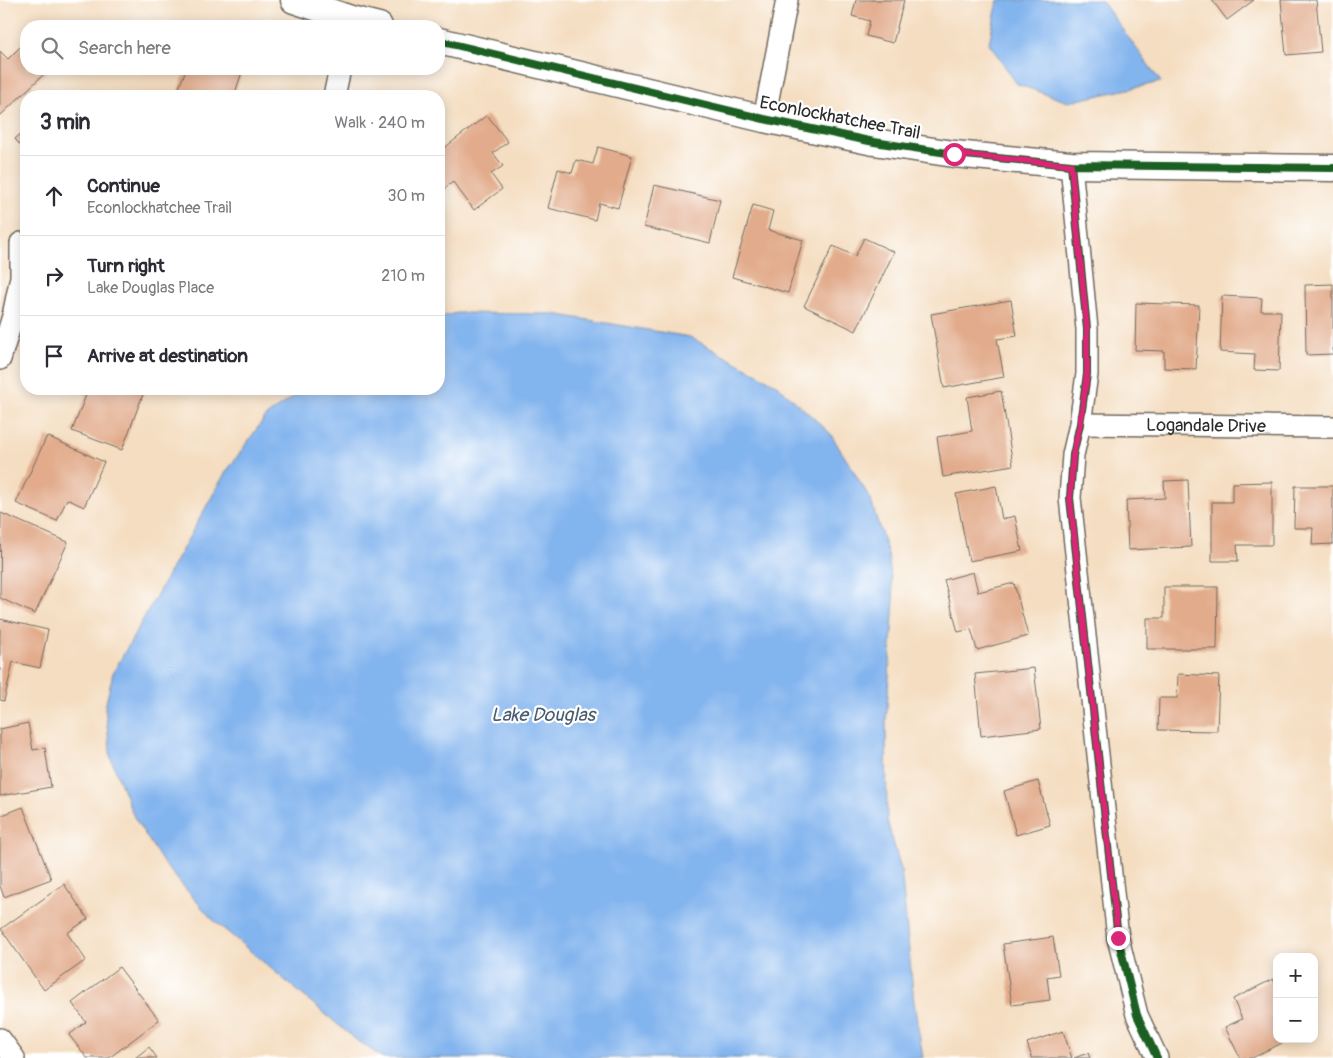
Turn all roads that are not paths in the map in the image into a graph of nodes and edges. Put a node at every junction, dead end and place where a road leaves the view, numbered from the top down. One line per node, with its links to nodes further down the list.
1 (294, 0): 3 (street)
2 (787, 0): 7 (street)
3 (343, 20)
4 (445, 42): 7 (street, Econlockhatchee Trail)
5 (339, 75): 6 (street)
6 (335, 90)
7 (764, 119): 8 (street, Econlockhatchee Trail)
8 (1071, 165): 9 (street, Econlockhatchee Trail); 12 (street)
9 (1333, 168)
10 (20, 282): 11 (street)
11 (0, 359)
12 (1080, 424): 13 (street, Logandale Drive); 16 (street)
13 (1333, 427)
14 (0, 1039): 15 (street)
15 (14, 1058)
16 (1157, 1058)

